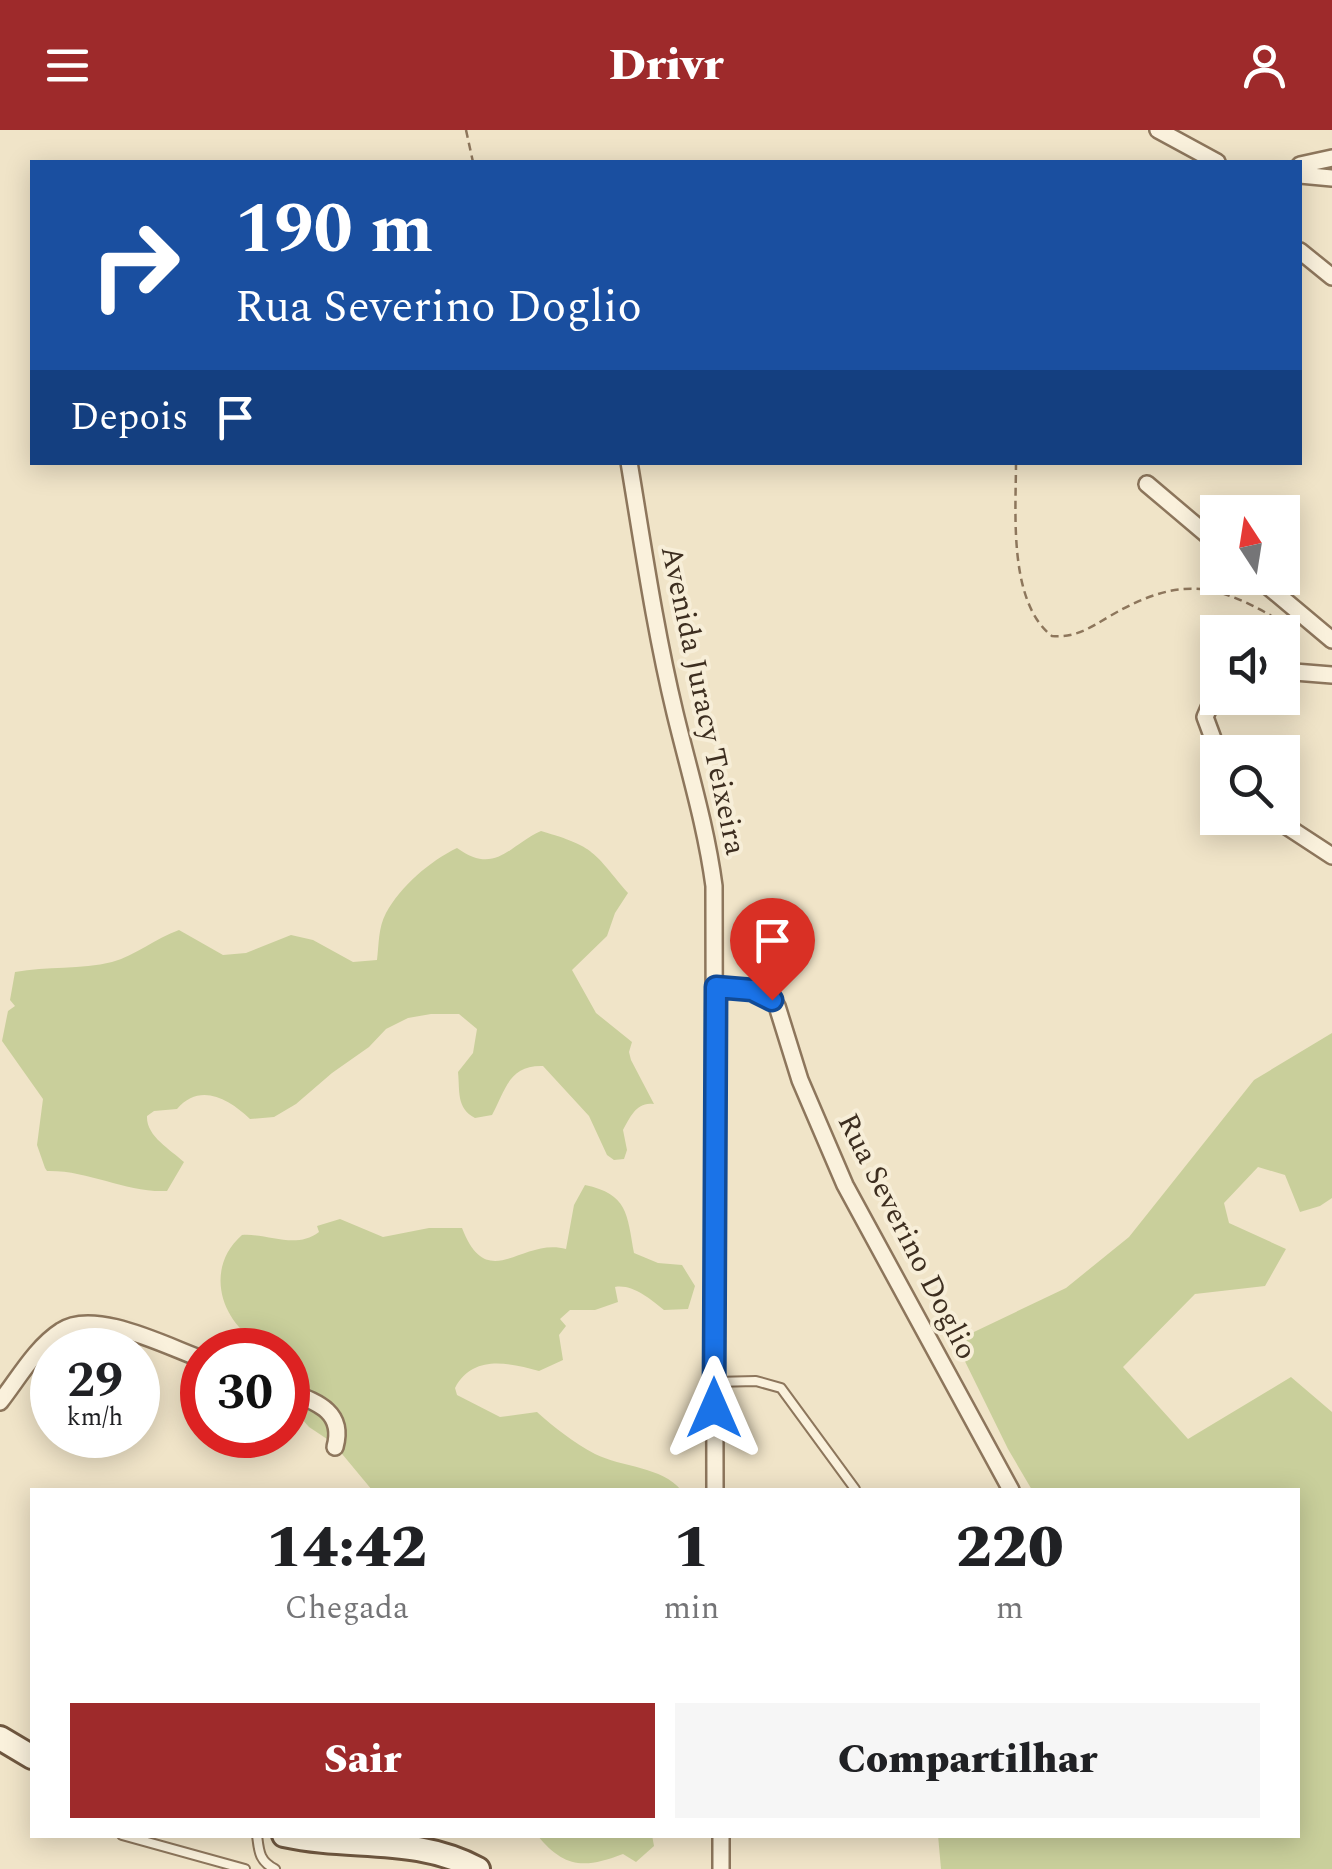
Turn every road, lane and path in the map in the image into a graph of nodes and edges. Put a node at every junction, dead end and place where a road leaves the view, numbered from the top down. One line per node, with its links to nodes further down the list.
1 (466, 130): 4 (path)
2 (1158, 130): 5 (street)
3 (1332, 158): 6 (street)
4 (473, 160)
5 (1213, 160)
6 (1302, 164)
7 (1302, 175): 8 (street)
8 (1332, 178)
9 (1302, 253): 10 (street)
10 (1332, 277)
11 (629, 465): 22 (street, Avenida Juracy Teixeira)
12 (1016, 465): 16 (path)
13 (1147, 484): 14 (street)
14 (1200, 529)
15 (1278, 595): 17 (street)
16 (1269, 615)
17 (1332, 640)
18 (1300, 673): 19 (street)
19 (1332, 675)
20 (1300, 835): 21 (street)
21 (1332, 856)
22 (716, 987): 24 (street, Avenida Juracy Teixeira); 30 (street, Rua Severino Doglio)
23 (180, 1352): 26 (street)
24 (714, 1382): 28 (street, Avenida Juracy Teixeira); 29 (lane)
25 (310, 1401): 27 (street)
26 (0, 1402)
27 (336, 1446)
28 (715, 1488)
29 (853, 1488)
30 (1011, 1488)
31 (0, 1723): 32 (street)
32 (17, 1749)
33 (133, 1838): 37 (lane)
34 (257, 1838): 38 (lane)
35 (721, 1838): 40 (street)
36 (361, 1839): 39 (main road)
37 (246, 1869)
38 (275, 1869)
39 (478, 1869)
40 (721, 1869)

